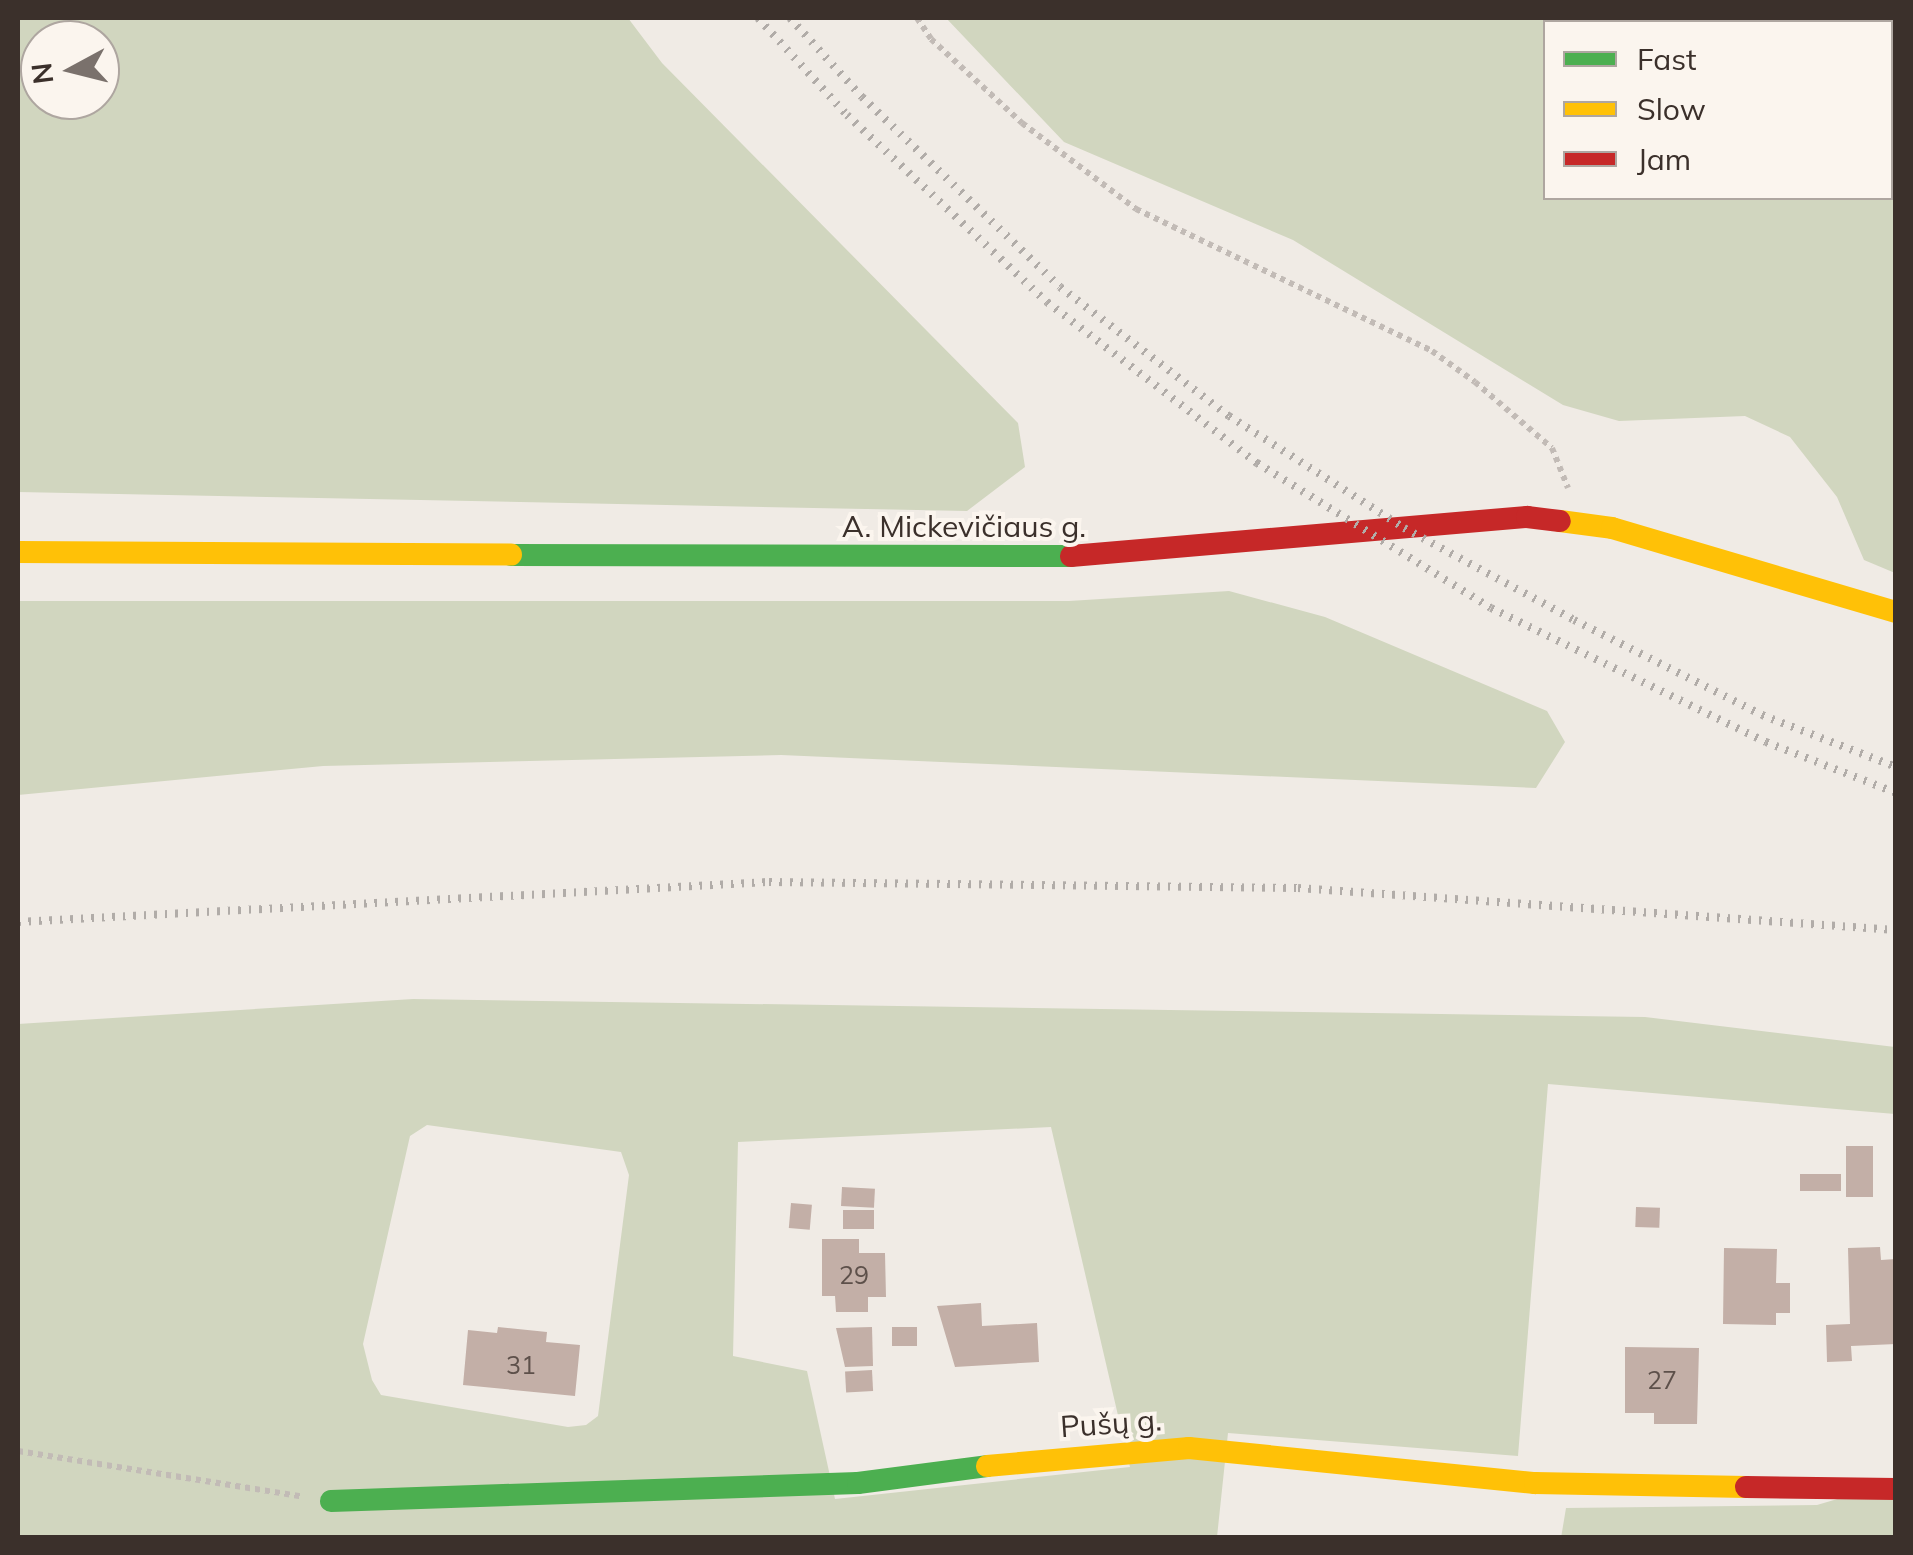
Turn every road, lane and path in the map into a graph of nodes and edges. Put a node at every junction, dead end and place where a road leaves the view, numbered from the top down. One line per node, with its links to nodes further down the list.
1 (917, 18): 2 (path)
2 (1566, 519): 3 (main road, A. Mickevičiaus g.); 4 (main road, A. Mickevičiaus g.)
3 (18, 552)
4 (1896, 612)
5 (18, 1451): 7 (path)
6 (1896, 1489): 7 (main road, Pušų g.)
7 (330, 1501)

